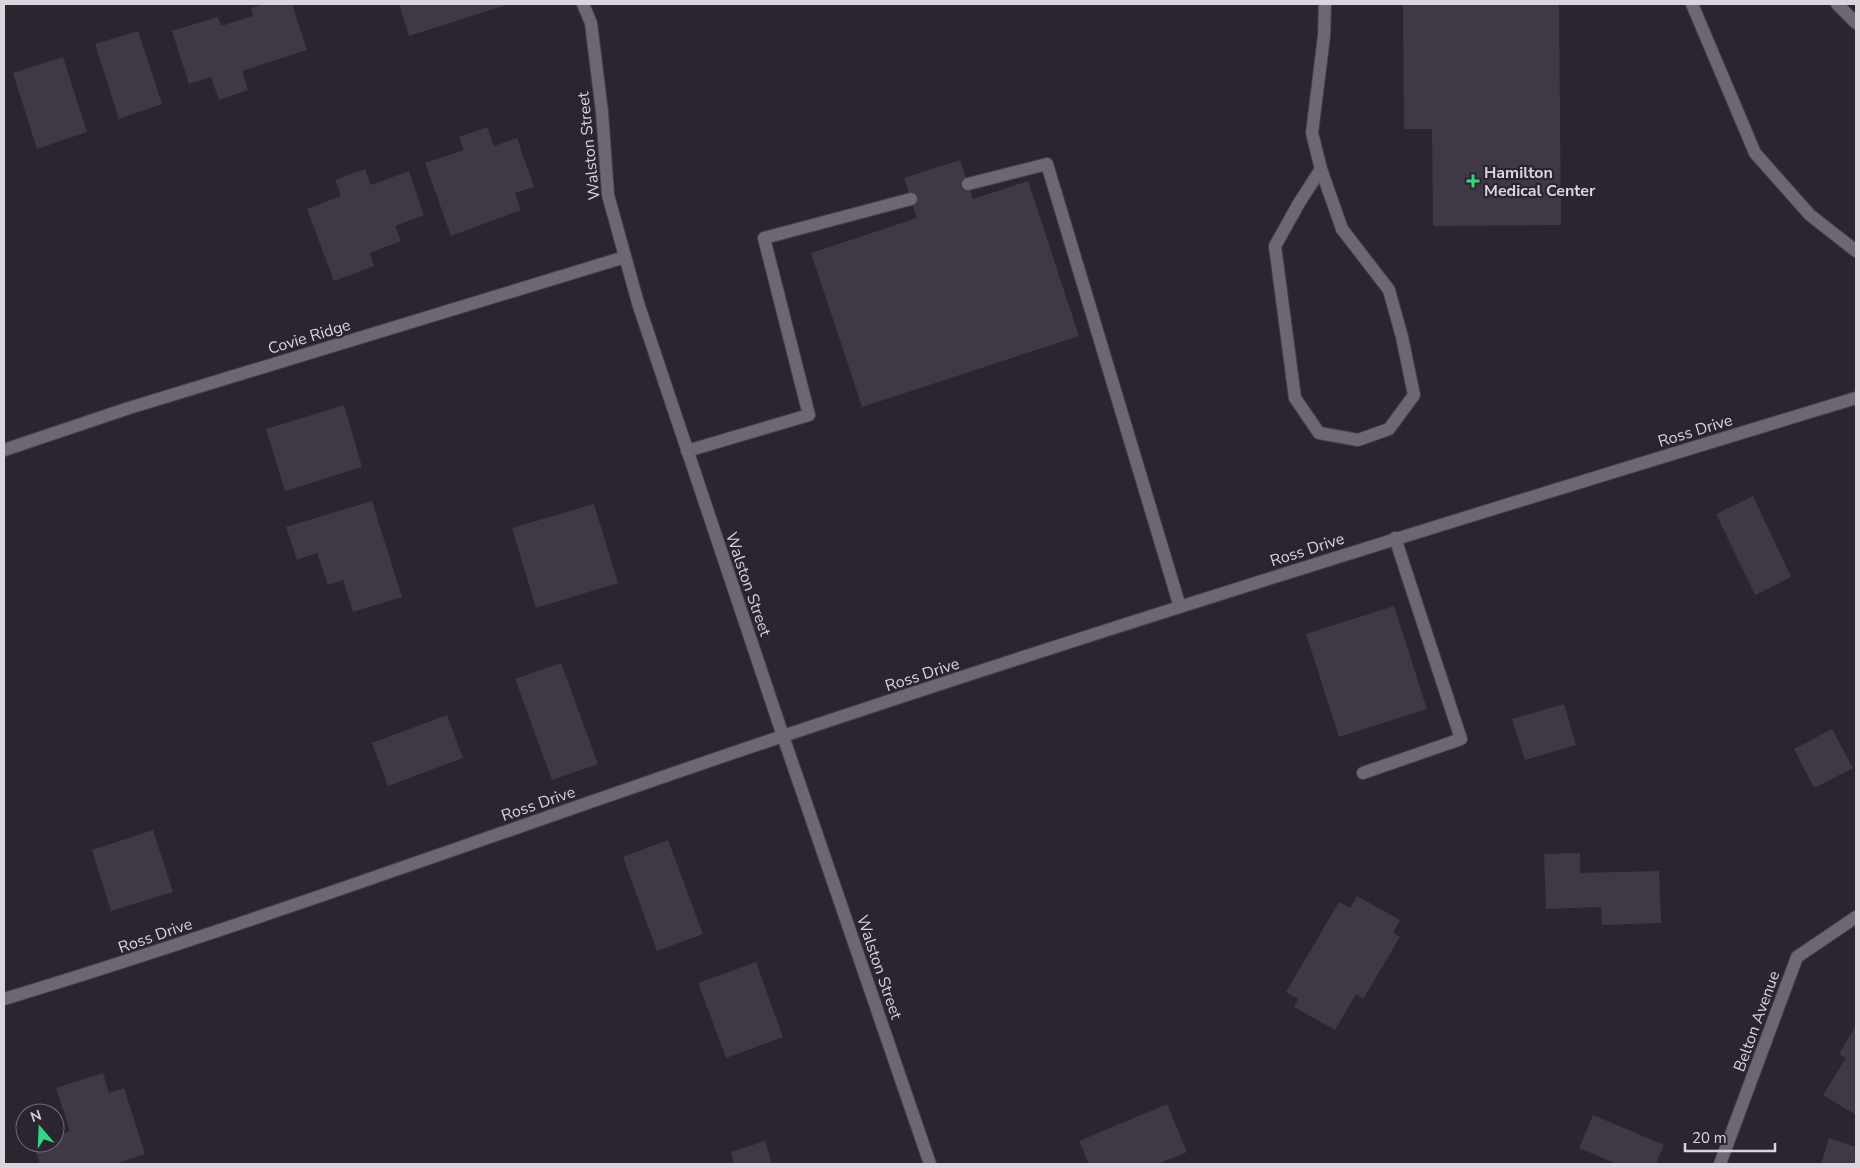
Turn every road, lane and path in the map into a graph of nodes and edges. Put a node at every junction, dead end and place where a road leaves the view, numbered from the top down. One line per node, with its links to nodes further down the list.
1 (583, 4): 10 (street, Walston Street)
2 (1325, 4): 6 (street)
3 (1692, 4): 9 (street)
4 (1837, 4): 5 (street)
5 (1856, 23)
6 (1322, 169): 6 (street)
7 (968, 184): 15 (street)
8 (911, 199): 13 (street)
9 (1856, 251)
10 (625, 257): 12 (street, Covie Ridge); 13 (street, Walston Street)
11 (1856, 398): 14 (street, Ross Drive)
12 (4, 450)
13 (687, 452): 16 (street, Walston Street)
14 (1395, 538): 15 (street, Ross Drive); 17 (street)
15 (1180, 607): 16 (street, Ross Drive)
16 (783, 736): 19 (street, Ross Drive); 20 (street, Walston Street)
17 (1363, 773)
18 (1856, 917): 21 (street, Belton Avenue)
19 (4, 999)
20 (930, 1164)
21 (1720, 1164)

